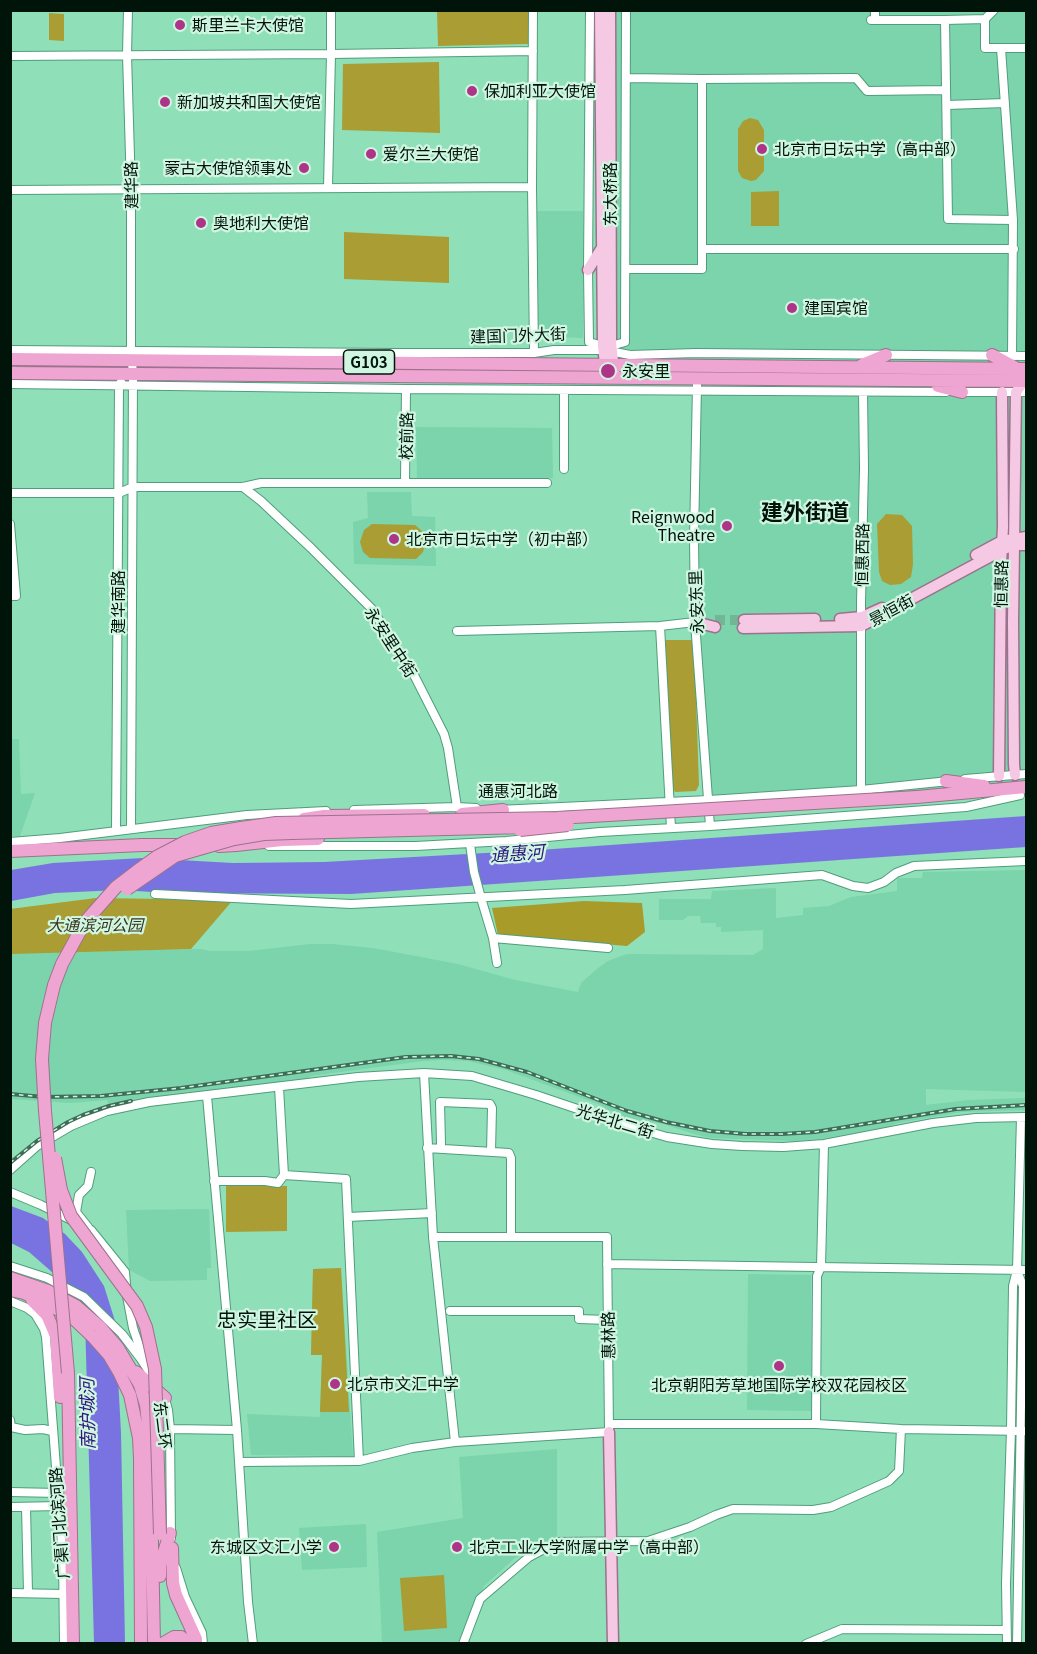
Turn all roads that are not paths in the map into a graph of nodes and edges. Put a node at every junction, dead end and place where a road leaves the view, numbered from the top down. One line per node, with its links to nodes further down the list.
1 (128, 10): 16 (street, 建华路)
2 (330, 10): 15 (street)
3 (533, 10): 14 (street)
4 (590, 10): 32 (street)
5 (600, 10): 28 (main road, 东大桥路)
6 (610, 10): 33 (main road, 东大桥路)
7 (626, 10): 18 (street)
8 (994, 10): 11 (street)
9 (874, 17): 10 (street)
10 (942, 17): 11 (street); 20 (street)
11 (985, 19): 12 (street)
12 (1001, 48): 13 (street); 21 (street)
13 (1026, 48)
14 (533, 51): 15 (street); 23 (street)
15 (331, 54): 16 (street); 24 (street)
16 (127, 55): 17 (street); 26 (street, 建华路)
17 (10, 56)
18 (626, 78): 19 (street); 31 (street)
19 (702, 79): 20 (street); 29 (street)
20 (946, 90): 22 (street)
21 (1005, 104): 22 (street); 27 (street)
22 (947, 105): 27 (street)
23 (532, 187): 24 (street); 36 (street)
24 (328, 188): 26 (street)
25 (10, 190): 26 (street)
26 (131, 190): 38 (street, 建华路)
27 (1013, 220): 30 (street)
28 (603, 246): 32 (main road); 33 (main road, 东大桥路)
29 (702, 249): 30 (street); 31 (street)
30 (1014, 249): 40 (street)
31 (626, 268): 33 (street)
32 (588, 270): 33 (street)
33 (607, 348): 36 (street, 建国门外大街); 37 (street, 建国门外大街); 45 (main road, 东大桥路)
34 (10, 350): 38 (street, 建国门外大街)
35 (395, 353): 36 (street, 建国门外大街); 38 (street, 建国门外大街); 43 (street)
36 (534, 353)
37 (886, 355): 39 (street, 建国门外大街); 44 (highway)
38 (131, 356): 42 (highway, 建国门外大街 / G103); 43 (highway, 建国门外大街 / G103); 47 (street)
39 (993, 356): 40 (street, 建国门外大街); 48 (highway)
40 (1012, 356): 41 (street, 建国门外大街)
41 (1026, 356)
42 (10, 359)
43 (362, 362): 45 (highway, 建国门外大街 / G103)
44 (856, 368): 45 (highway, 建国门外大街 / G103); 48 (highway, 建国门外大街 / G103)
45 (610, 371): 47 (highway, 建国门外大街 / G103); 51 (highway, 建国门外大街 / G103)
46 (10, 373): 47 (highway, 建国门外大街 / G103)
47 (127, 380): 50 (street, 建国门外大街); 52 (street, 建国门外大街); 62 (street, 建华南路); 65 (street, 建华南路)
48 (1023, 380): 49 (highway, 建国门外大街 / G103); 56 (street, 建国门外大街); 58 (main road, 恒惠路)
49 (920, 381): 51 (highway, 建国门外大街 / G103); 55 (highway)
50 (10, 384)
51 (697, 384): 53 (street, 建国门外大街); 54 (street, 建国门外大街); 72 (street, 永安东里)
52 (406, 389): 53 (street, 建国门外大街); 60 (street, 校前路)
53 (564, 390): 59 (street)
54 (863, 392): 55 (street, 建国门外大街); 73 (street, 恒惠西路)
55 (962, 392): 56 (street, 建国门外大街)
56 (1002, 392): 57 (main road, 恒惠路)
57 (1001, 410): 58 (main road); 70 (main road, 恒惠路)
58 (1015, 464): 68 (main road, 恒惠路)
59 (564, 469)
60 (405, 482): 61 (street); 63 (street)
61 (547, 483)
62 (133, 487): 63 (street); 65 (street); 94 (street, 建华南路)
63 (243, 487): 88 (street, 永安里中街)
64 (10, 493): 65 (street)
65 (119, 493): 95 (street, 建华南路)
66 (10, 524): 71 (street)
67 (1026, 537): 68 (main road, 景恒街)
68 (1014, 542): 69 (main road, 景恒街); 70 (main road, 景恒街); 79 (main road, 恒惠路)
69 (1026, 545)
70 (1002, 546): 73 (main road, 景恒街); 78 (main road, 恒惠路)
71 (13, 596)
72 (695, 622): 74 (main road); 76 (street); 85 (street, 永安东里)
73 (862, 622): 75 (main road, 景恒街); 83 (street, 恒惠西路)
74 (715, 623)
75 (744, 624)
76 (660, 626): 77 (street); 87 (street)
77 (457, 631)
78 (1001, 723): 79 (main road); 81 (main road, 恒惠路)
79 (1014, 754): 80 (main road, 恒惠路)
80 (1021, 774): 81 (street, 通惠河北路)
81 (999, 776): 82 (street, 通惠河北路)
82 (946, 781): 83 (street, 通惠河北路); 84 (highway)
83 (861, 790): 85 (street, 通惠河北路)
84 (1021, 792): 86 (highway, 通惠河北路); 92 (street, 通惠河北路)
85 (709, 800): 87 (street, 通惠河北路); 92 (street, 永安东里)
86 (920, 800): 90 (highway, 通惠河北路, bridge); 91 (highway, 通惠河北路)
87 (670, 802): 89 (street, 通惠河北路); 93 (street)
88 (457, 807): 89 (street, 通惠河北路); 94 (street, 通惠河北路)
89 (503, 810): 90 (highway, bridge); 96 (street)
90 (276, 824): 154 (highway, bridge)
91 (562, 826): 99 (highway, 通惠河北路, bridge); 157 (highway, bridge)
92 (710, 826): 93 (street, 通惠河北路)
93 (671, 828): 96 (street, 通惠河北路)
94 (131, 829): 95 (street, 通惠河北路)
95 (116, 831): 97 (street, 通惠河北路)
96 (506, 841): 98 (street, 通惠河北路)
97 (10, 842)
98 (470, 844): 99 (street, 通惠河北路); 103 (street)
99 (236, 845): 100 (highway, 通惠河北路)
100 (10, 851)
101 (1026, 861): 103 (street)
102 (155, 894): 103 (street)
103 (481, 898): 104 (street)
104 (493, 938): 105 (street); 106 (street)
105 (608, 948)
106 (497, 963)
107 (424, 1073): 108 (street, 光华北二街); 112 (street, 光华北二街); 113 (street)
108 (279, 1087): 109 (street, 光华北二街); 117 (street)
109 (207, 1096): 115 (street, 光华北二街); 118 (street)
110 (1024, 1117): 112 (street, 光华北二街); 128 (street)
111 (441, 1144): 114 (street)
112 (824, 1144): 127 (street)
113 (427, 1148): 114 (street); 120 (street)
114 (491, 1152): 124 (street)
115 (10, 1170)
116 (91, 1172): 122 (street)
117 (284, 1175): 118 (street); 121 (street)
118 (214, 1181): 145 (street)
119 (10, 1192): 122 (street)
120 (432, 1213): 121 (street); 123 (street)
121 (348, 1217): 150 (street)
122 (91, 1230): 136 (street)
123 (434, 1237): 124 (street); 149 (street)
124 (511, 1238): 125 (street, 惠林路)
125 (607, 1264): 127 (street); 134 (street, 惠林路)
126 (10, 1266): 136 (street)
127 (821, 1267): 128 (street); 141 (street)
128 (1022, 1270): 146 (street); 148 (street)
129 (10, 1278): 135 (highway, 东二环)
130 (10, 1290): 131 (highway, 东二环)
131 (24, 1293): 137 (highway); 170 (highway, 东二环)
132 (10, 1301): 139 (street, 广渠门北滨河路)
133 (450, 1311): 134 (street)
134 (608, 1320): 142 (street, 惠林路)
135 (131, 1368): 138 (highway); 171 (highway, 东二环)
136 (147, 1369): 138 (street)
137 (60, 1383): 139 (highway); 154 (highway)
138 (165, 1398): 143 (street)
139 (51, 1402): 147 (street, 广渠门北滨河路)
140 (10, 1420): 147 (street)
141 (816, 1424): 142 (street); 144 (street)
142 (609, 1428): 149 (street); 159 (main road)
143 (170, 1429): 145 (street); 157 (street)
144 (901, 1429): 146 (street); 159 (street)
145 (237, 1430): 151 (street)
146 (1011, 1430): 148 (street); 162 (street)
147 (52, 1431): 153 (street, 广渠门北滨河路)
148 (1024, 1431): 163 (street)
149 (457, 1442): 150 (street)
150 (359, 1461): 151 (street)
151 (239, 1462): 175 (street)
152 (10, 1492): 153 (street)
153 (58, 1492): 154 (street, 广渠门北滨河路)
154 (65, 1505): 156 (street); 158 (highway); 161 (street, 广渠门北滨河路)
155 (10, 1507): 156 (street)
156 (26, 1507): 165 (street)
157 (165, 1533): 160 (street); 171 (highway)
158 (70, 1535): 161 (highway); 168 (highway)
159 (610, 1541): 176 (street); 177 (main road)
160 (172, 1548): 173 (highway); 174 (street)
161 (63, 1558): 166 (street, 广渠门北滨河路)
162 (1006, 1583): 163 (street); 167 (street)
163 (1022, 1583): 180 (street)
164 (10, 1593): 165 (street)
165 (28, 1593): 166 (street)
166 (64, 1594): 169 (street, 广渠门北滨河路)
167 (1006, 1630): 178 (street); 179 (street)
168 (74, 1640)
169 (64, 1644)
170 (141, 1644)
171 (158, 1644): 172 (highway)
172 (190, 1644)
173 (196, 1644)
174 (203, 1644)
175 (253, 1644)
176 (464, 1644)
177 (613, 1644)
178 (806, 1644)
179 (1006, 1644)
180 (1017, 1644)

